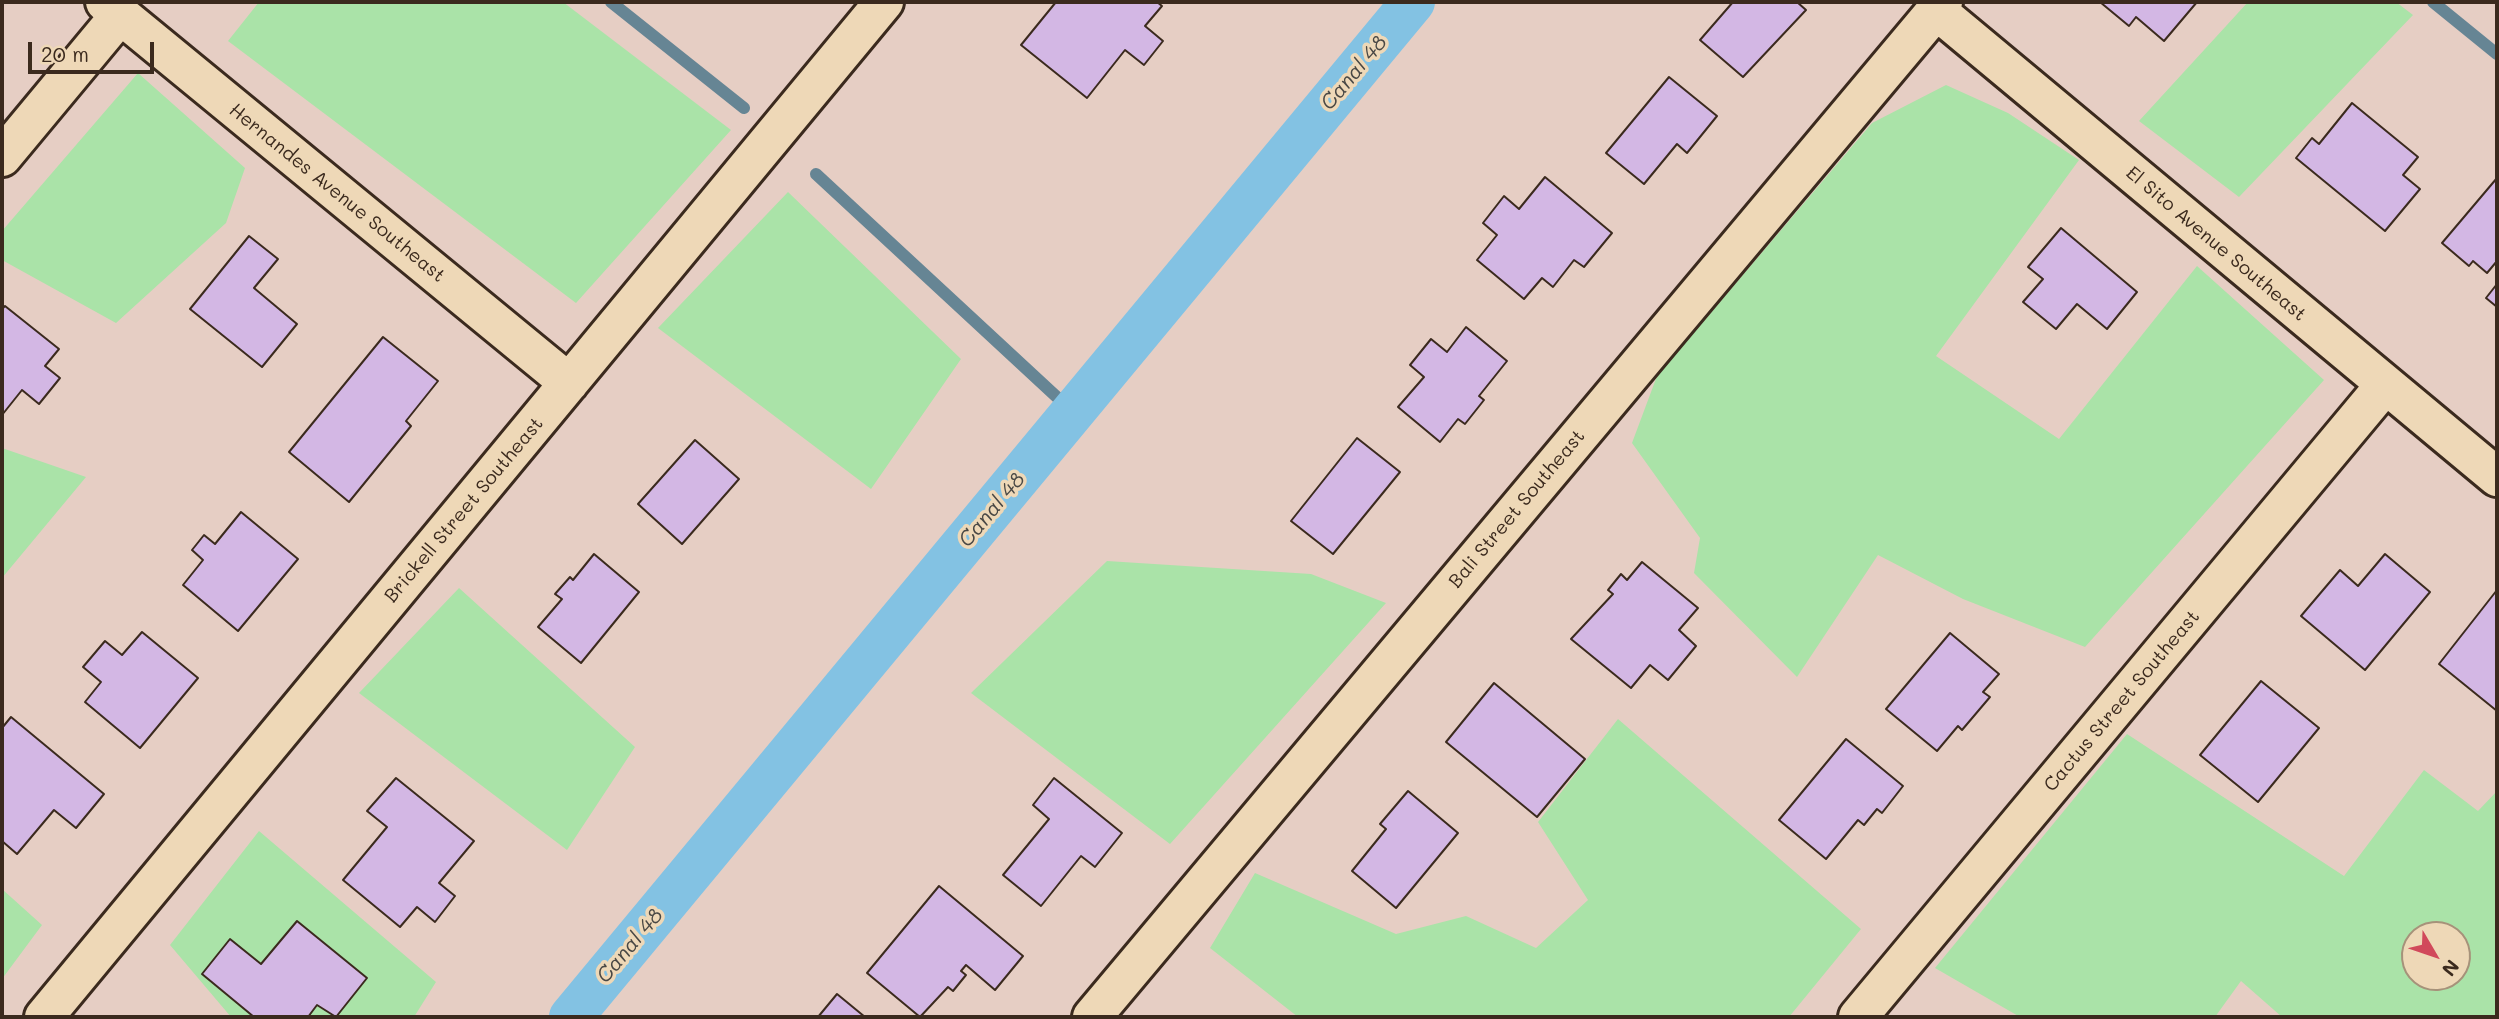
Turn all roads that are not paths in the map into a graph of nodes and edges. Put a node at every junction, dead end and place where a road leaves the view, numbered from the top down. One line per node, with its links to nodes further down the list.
1 (884, 2): 5 (street, Brickell Street Southeast)
2 (1940, 6): 6 (street, El Sito Avenue Southeast); 9 (street, Bali Street Southeast)
3 (113, 8): 4 (street); 5 (street, Hernandes Avenue Southeast)
4 (2, 157)
5 (569, 383): 8 (street, Brickell Street Southeast)
6 (2385, 385): 7 (street, El Sito Avenue Southeast); 10 (street, Cactus Street Southeast)
7 (2497, 477)
8 (44, 1017)
9 (1092, 1017)
10 (1858, 1017)

